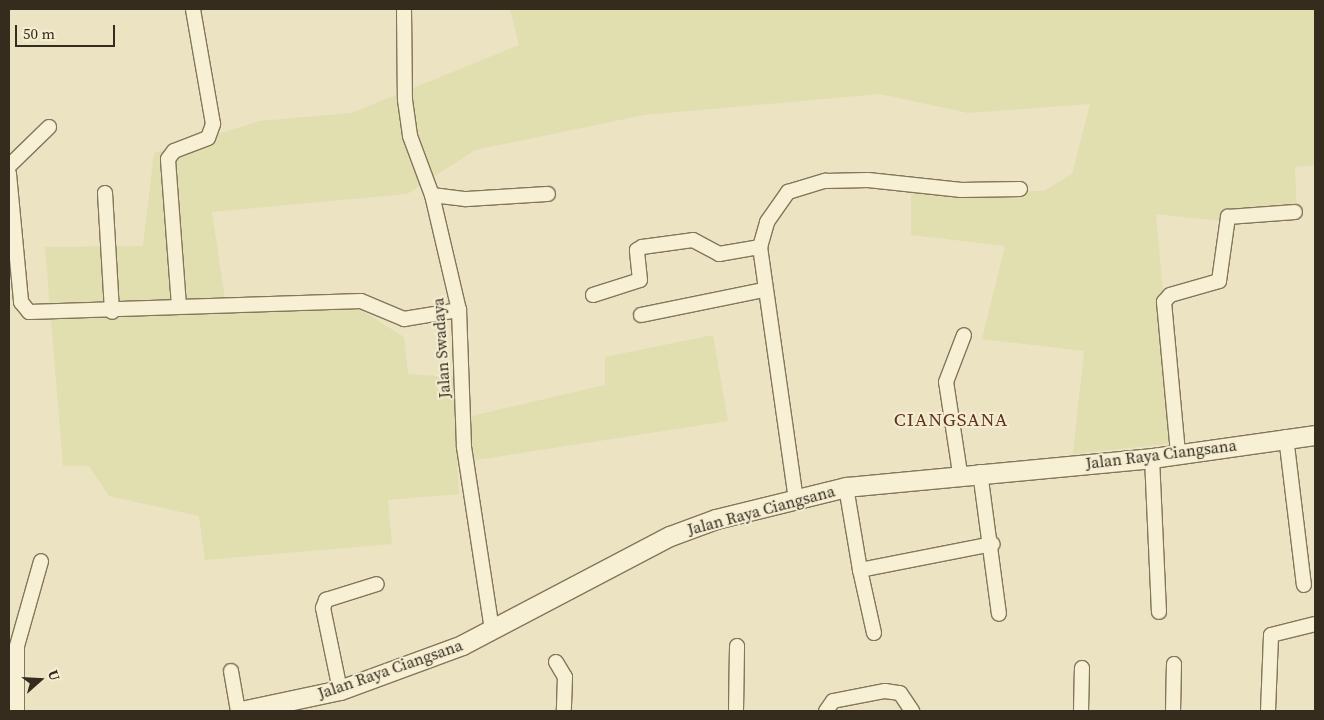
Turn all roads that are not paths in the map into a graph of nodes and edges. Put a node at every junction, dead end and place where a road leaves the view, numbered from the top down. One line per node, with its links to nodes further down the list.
1 (193, 9): 16 (street)
2 (404, 9): 9 (street, Jalan Swadaya)
3 (49, 127): 4 (street)
4 (9, 166)
5 (9, 174): 10 (street)
6 (1020, 189): 12 (street)
7 (105, 193): 18 (street)
8 (548, 194): 9 (street)
9 (432, 195): 17 (street, Jalan Swadaya)
10 (11, 204): 13 (street)
11 (1295, 212): 23 (street)
12 (760, 247): 14 (street); 15 (street)
13 (14, 265): 18 (street)
14 (764, 290): 19 (street); 28 (street)
15 (593, 295)
16 (179, 306): 17 (street); 18 (street)
17 (459, 310): 37 (street, Jalan Swadaya)
18 (112, 312)
19 (641, 315)
20 (964, 334): 26 (street)
21 (1315, 435): 22 (main road, Jalan Raya Ciangsana)
22 (1286, 437): 23 (main road, Jalan Raya Ciangsana); 33 (street)
23 (1178, 454): 24 (main road, Jalan Raya Ciangsana)
24 (1152, 458): 25 (main road, Jalan Raya Ciangsana); 34 (street)
25 (980, 472): 26 (main road, Jalan Raya Ciangsana); 29 (street)
26 (960, 473): 27 (main road, Jalan Raya Ciangsana)
27 (846, 487): 28 (main road, Jalan Raya Ciangsana); 31 (street)
28 (796, 500): 37 (main road, Jalan Raya Ciangsana)
29 (992, 544): 31 (street); 35 (street)
30 (41, 561): 45 (street)
31 (860, 570): 38 (street)
32 (377, 584): 44 (street)
33 (1304, 585)
34 (1159, 612)
35 (999, 614)
36 (1315, 624): 53 (street)
37 (492, 630): 44 (main road, Jalan Raya Ciangsana)
38 (874, 633)
39 (737, 646): 48 (street)
40 (556, 662): 47 (street)
41 (1174, 664): 52 (street)
42 (1082, 668): 51 (street)
43 (231, 671): 46 (street)
44 (340, 690): 46 (main road, Jalan Raya Ciangsana)
45 (17, 711)
46 (240, 711)
47 (564, 711)
48 (736, 711)
49 (826, 711): 50 (street)
50 (912, 711)
51 (1081, 711)
52 (1173, 711)
53 (1268, 711)

